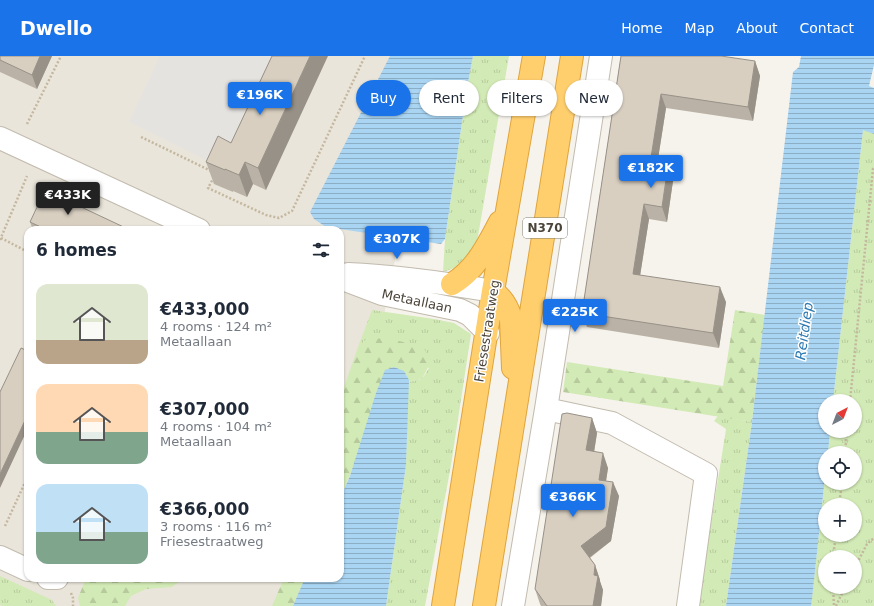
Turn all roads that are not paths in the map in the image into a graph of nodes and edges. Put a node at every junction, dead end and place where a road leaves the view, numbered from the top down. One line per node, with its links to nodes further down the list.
1 (534, 56): 5 (highway, Friesestraatweg / N370)
2 (572, 56): 12 (highway, N370)
3 (601, 56): 13 (street)
4 (0, 138): 6 (street)
5 (507, 209): 9 (highway); 10 (highway, Friesestraatweg / N370)
6 (189, 226)
7 (344, 274): 9 (street, Metaallaan)
8 (344, 280): 11 (street, Metaallaan)
9 (452, 284): 10 (street, Metaallaan)
10 (493, 291): 11 (highway, Friesestraatweg / N370); 12 (highway)
11 (488, 333): 16 (highway, Friesestraatweg / N370)
12 (518, 401): 17 (highway, N370)
13 (546, 409): 18 (street); 19 (street)
14 (0, 557): 15 (street)
15 (24, 568)
16 (444, 606)
17 (484, 606)
18 (513, 606)
19 (688, 606)

